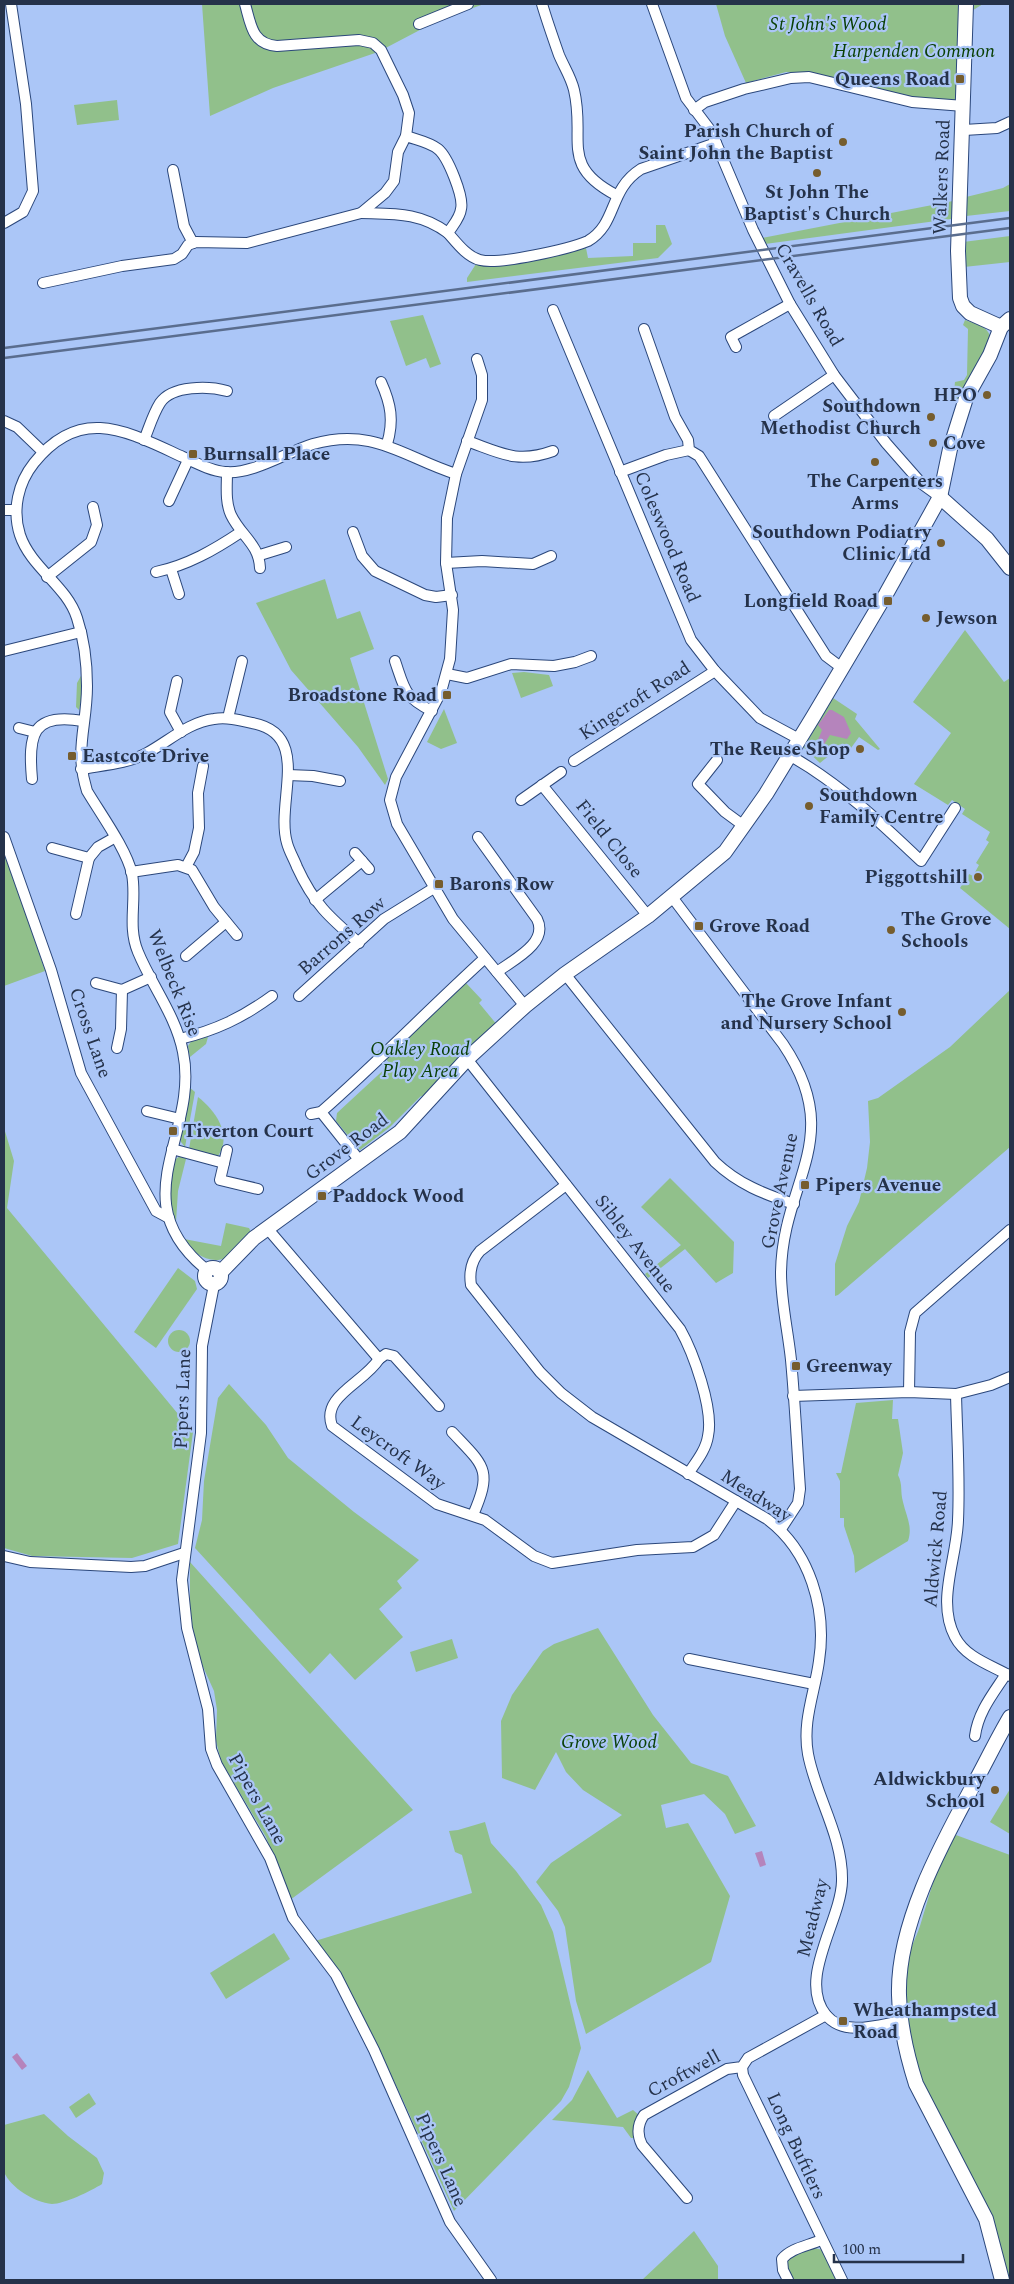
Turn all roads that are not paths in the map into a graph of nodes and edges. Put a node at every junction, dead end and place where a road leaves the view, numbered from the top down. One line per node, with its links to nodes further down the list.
1 (11, 4): 17 (street)
2 (245, 4): 12 (street)
3 (468, 4): 7 (street)
4 (542, 4): 15 (street)
5 (652, 4): 9 (street, Cravells Road)
6 (966, 4): 8 (street, Walkers Road)
7 (419, 24)
8 (964, 106): 9 (street); 11 (street, Walkers Road)
9 (694, 110): 13 (street, Cravells Road)
10 (1010, 122): 11 (street)
11 (964, 130): 23 (street, Walkers Road)
12 (406, 136): 16 (street); 18 (street)
13 (716, 143): 15 (street); 21 (street, Cravells Road)
14 (173, 170): 19 (street)
15 (616, 195): 18 (street)
16 (361, 213): 18 (street); 19 (street)
17 (4, 223)
18 (448, 232)
19 (193, 242): 20 (street)
20 (43, 283)
21 (790, 304): 25 (street); 27 (street, Cravells Road)
22 (553, 310): 40 (street, Coleswood Road)
23 (1006, 323): 42 (street, Grove Road)
24 (644, 329): 35 (street)
25 (736, 347)
26 (477, 359): 33 (street)
27 (834, 375): 30 (street); 42 (street, Cravells Road)
28 (381, 382): 34 (street)
29 (227, 391): 32 (street)
30 (774, 416)
31 (4, 421): 37 (street)
32 (144, 440): 37 (street, Welbeck Rise); 38 (street, Welbeck Rise)
33 (467, 441): 36 (street); 41 (street)
34 (387, 444): 39 (street); 41 (street)
35 (689, 450): 40 (street); 65 (street)
36 (553, 451)
37 (43, 452): 46 (street, Welbeck Rise)
38 (188, 460): 39 (street, Welbeck Rise); 43 (street)
39 (227, 472): 47 (street)
40 (620, 472): 66 (street, Coleswood Road)
41 (456, 474): 52 (street)
42 (940, 497): 54 (street); 65 (street, Grove Road)
43 (169, 500)
44 (93, 507): 57 (street)
45 (4, 510): 46 (street)
46 (16, 510): 57 (street, Welbeck Rise)
47 (241, 532): 50 (street); 55 (street)
48 (353, 532): 59 (street)
49 (286, 547): 50 (street)
50 (260, 555): 53 (street)
51 (551, 556): 52 (street)
52 (446, 563): 59 (street)
53 (260, 568)
54 (1010, 568)
55 (171, 569): 56 (street); 58 (street)
56 (156, 572)
57 (47, 576): 60 (street, Welbeck Rise)
58 (179, 594)
59 (452, 596): 67 (street)
60 (81, 632): 61 (street); 71 (street, Welbeck Rise)
61 (4, 651)
62 (591, 656): 67 (street)
63 (242, 661): 70 (street)
64 (395, 661): 69 (street)
65 (842, 668): 75 (street, Grove Road)
66 (716, 671): 75 (street, Coleswood Road); 78 (street, Kingcroft Road)
67 (447, 674): 69 (street)
68 (176, 681): 74 (street)
69 (432, 711): 97 (street)
70 (228, 718): 74 (street); 82 (street)
71 (83, 721): 73 (street); 80 (street, Welbeck Rise)
72 (18, 728): 73 (street)
73 (36, 732): 83 (street)
74 (181, 732): 80 (street)
75 (799, 739): 76 (street, Grove Road)
76 (789, 755): 87 (street); 88 (street, Grove Road)
77 (716, 760): 88 (street)
78 (574, 762)
79 (203, 766): 95 (street)
80 (81, 769): 91 (street, Welbeck Rise)
81 (561, 772): 85 (street)
82 (288, 775): 84 (street); 99 (street)
83 (32, 778)
84 (340, 780)
85 (542, 785): 86 (street); 101 (street, Field Close)
86 (521, 800)
87 (955, 808)
88 (744, 826): 98 (street, Grove Road)
89 (4, 837): 127 (street, Cross Lane)
90 (478, 837): 107 (street)
91 (114, 838): 93 (street); 96 (street, Welbeck Rise)
92 (52, 848): 93 (street)
93 (89, 858): 100 (street)
94 (362, 861): 99 (street)
95 (186, 867): 96 (street); 102 (street)
96 (131, 872): 109 (street, Welbeck Rise)
97 (434, 888): 104 (street, Barrons Row); 106 (street)
98 (672, 897): 101 (street, Grove Road); 126 (street, Grove Avenue)
99 (314, 900): 104 (street)
100 (76, 914)
101 (648, 916): 108 (street, Grove Road)
102 (226, 922): 103 (street); 105 (street)
103 (237, 935)
104 (359, 943): 113 (street, Barrons Row)
105 (186, 956)
106 (485, 958): 107 (street); 122 (street)
107 (497, 972): 114 (street)
108 (566, 974): 114 (street, Grove Road); 126 (street)
109 (151, 977): 111 (street); 115 (street, Welbeck Rise)
110 (96, 983): 111 (street)
111 (122, 990): 116 (street)
112 (272, 996): 115 (street)
113 (299, 996)
114 (525, 1006): 117 (street, Grove Road)
115 (180, 1039): 119 (street, Welbeck Rise)
116 (117, 1048)
117 (467, 1059): 122 (street, Grove Road); 124 (street, Sibley Avenue)
118 (147, 1111): 119 (street)
119 (180, 1119): 120 (street, Welbeck Rise)
120 (172, 1149): 123 (street); 127 (street, Welbeck Rise)
121 (227, 1150): 123 (street)
122 (360, 1162): 128 (street, Grove Road)
123 (224, 1163): 125 (street)
124 (566, 1185): 138 (street, Sibley Avenue); 138 (street, Meadway)
125 (258, 1189)
126 (794, 1204): 135 (street, Grove Avenue)
127 (169, 1218): 130 (street, Cross Lane)
128 (267, 1228): 130 (street, Grove Road); 131 (street)
129 (1010, 1230): 133 (street)
130 (214, 1276): 142 (street, Pipers Lane)
131 (379, 1359): 136 (street); 140 (street, Leycroft Way)
132 (1010, 1377): 134 (street)
133 (909, 1392): 134 (street); 135 (street)
134 (956, 1394): 145 (street, Aldwick Road)
135 (793, 1396): 141 (street, Grove Avenue)
136 (439, 1406)
137 (452, 1432): 140 (street)
138 (688, 1474): 139 (street, Meadway)
139 (736, 1501): 140 (street, Leycroft Way); 141 (street, Meadway)
140 (473, 1515)
141 (781, 1530): 146 (street, Meadway)
142 (184, 1553): 143 (street); 154 (street, Pipers Lane)
143 (4, 1556)
144 (689, 1659): 146 (street)
145 (1008, 1675): 148 (street)
146 (814, 1684): 149 (street, Meadway)
147 (1010, 1717): 150 (street)
148 (975, 1736)
149 (826, 2015): 150 (street); 151 (street, Croftwell)
150 (902, 2021): 157 (street)
151 (742, 2066): 152 (street, Croftwell); 153 (street, Long Buftlers)
152 (687, 2198)
153 (821, 2240): 155 (street); 156 (street, Long Buftlers)
154 (491, 2280)
155 (788, 2280)
156 (842, 2280)
157 (1002, 2280)

